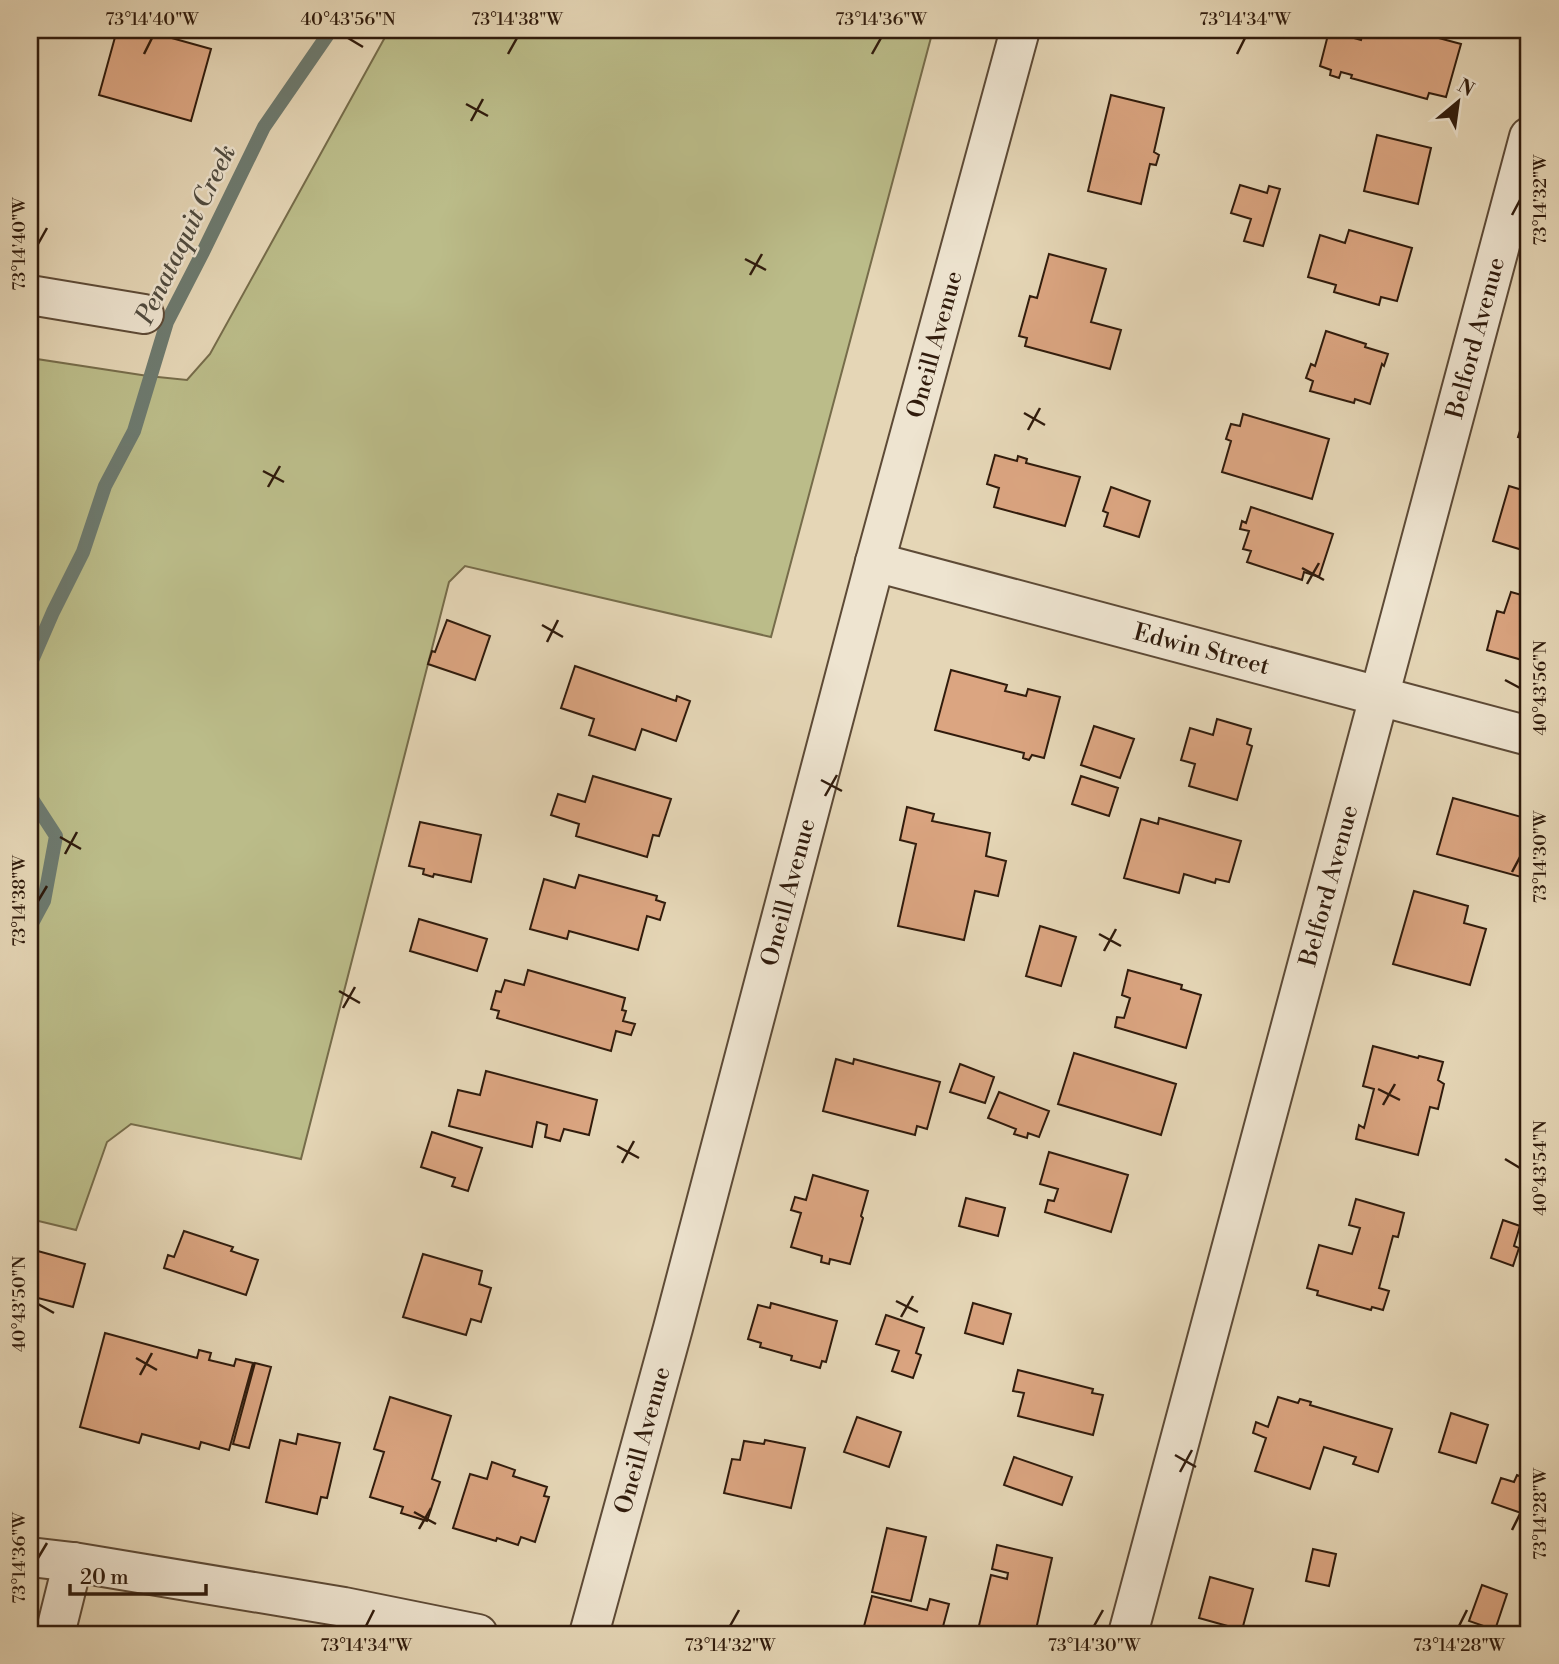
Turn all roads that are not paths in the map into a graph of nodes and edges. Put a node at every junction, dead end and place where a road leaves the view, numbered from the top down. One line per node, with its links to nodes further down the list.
1 (1020, 30): 5 (street, Oneill Avenue)
2 (1529, 137): 6 (street, Belford Avenue)
3 (30, 295): 4 (street)
4 (144, 313)
5 (875, 562): 6 (street, Edwin Street); 12 (street, Oneill Avenue)
6 (1379, 696): 7 (street, Edwin Street); 13 (street, Belford Avenue)
7 (1529, 736)
8 (30, 1557): 9 (street)
9 (73, 1562): 10 (street); 11 (street)
10 (55, 1634)
11 (478, 1634)
12 (589, 1634)
13 (1128, 1634)

